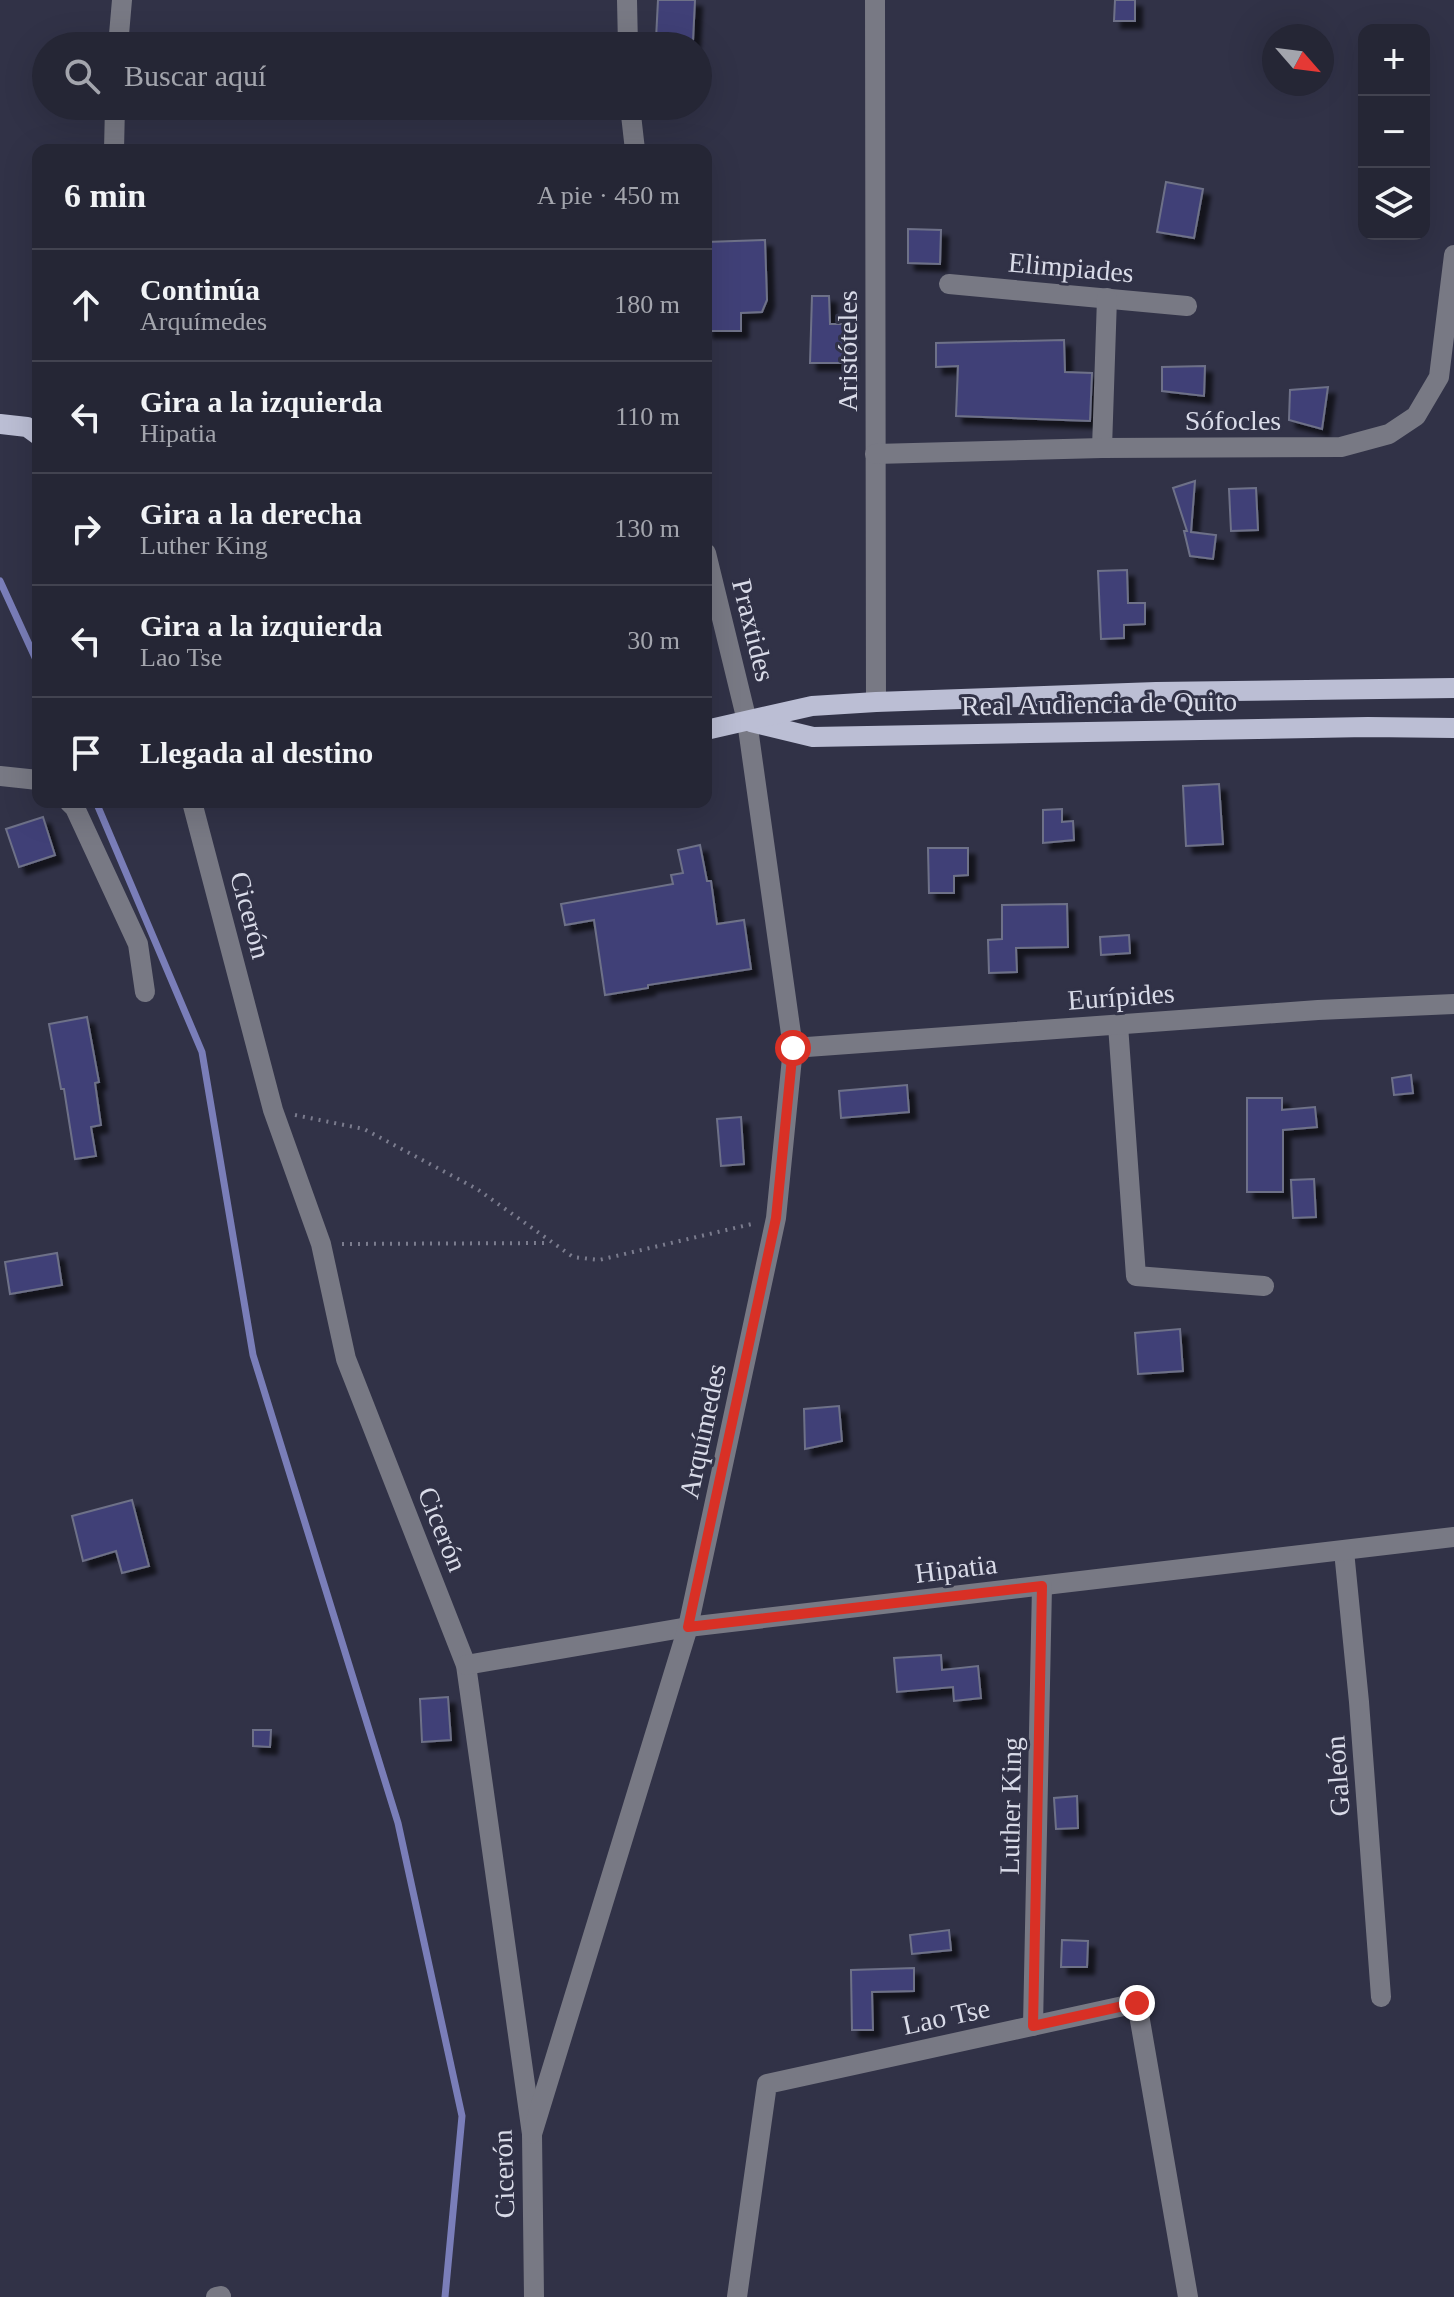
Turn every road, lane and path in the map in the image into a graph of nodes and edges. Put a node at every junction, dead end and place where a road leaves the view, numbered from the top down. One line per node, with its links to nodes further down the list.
1 (122, 0): 4 (street)
2 (627, 0): 5 (street)
3 (875, 0): 17 (street, Aristóteles)
4 (119, 32)
5 (628, 32)
6 (115, 120): 8 (street)
7 (632, 120): 9 (street)
8 (114, 144)
9 (634, 144)
10 (1454, 255): 16 (street, Sófocles)
11 (949, 284): 12 (street, Elimpiades)
12 (1107, 298): 13 (street, Elimpiades); 16 (street)
13 (1187, 306)
14 (0, 424): 15 (main road)
15 (32, 431)
16 (1102, 448): 17 (street, Sófocles)
17 (875, 454): 20 (street, Aristóteles)
18 (712, 578): 21 (street, Praxtides)
19 (1454, 688): 20 (main road, Real Audiencia de Quito)
20 (876, 702): 21 (main road, Real Audiencia de Quito)
21 (747, 721): 22 (main road, Real Audiencia de Quito); 23 (main road, Real Audiencia de Quito); 31 (street, Arquímedes)
22 (1454, 728)
23 (712, 729)
24 (0, 776): 25 (street)
25 (32, 779)
26 (75, 808): 28 (street)
27 (194, 808): 32 (street, Cicerón)
28 (145, 992)
29 (1454, 1004): 30 (street, Eurípides)
30 (1118, 1025): 31 (street, Eurípides); 36 (street)
31 (793, 1048): 33 (street, Arquímedes)
32 (273, 1110): 34 (path); 35 (street, Cicerón)
33 (776, 1218): 34 (path); 40 (street, Arquímedes)
34 (552, 1243): 35 (path)
35 (321, 1244): 41 (street, Cicerón)
36 (1264, 1286)
37 (1454, 1537): 38 (street, Hipatia)
38 (1344, 1551): 39 (street, Hipatia); 42 (street, Galeón)
39 (1042, 1586): 40 (street, Hipatia); 43 (street, Luther King)
40 (688, 1627): 41 (street, Hipatia); 44 (street, Arquímedes)
41 (466, 1665): 44 (street, Cicerón)
42 (1381, 1997)
43 (1033, 2026): 46 (street, Lao Tse); 47 (street, Lao Tse)
44 (532, 2134): 45 (street, Cicerón)
45 (534, 2297)
46 (737, 2297)
47 (1188, 2297)

